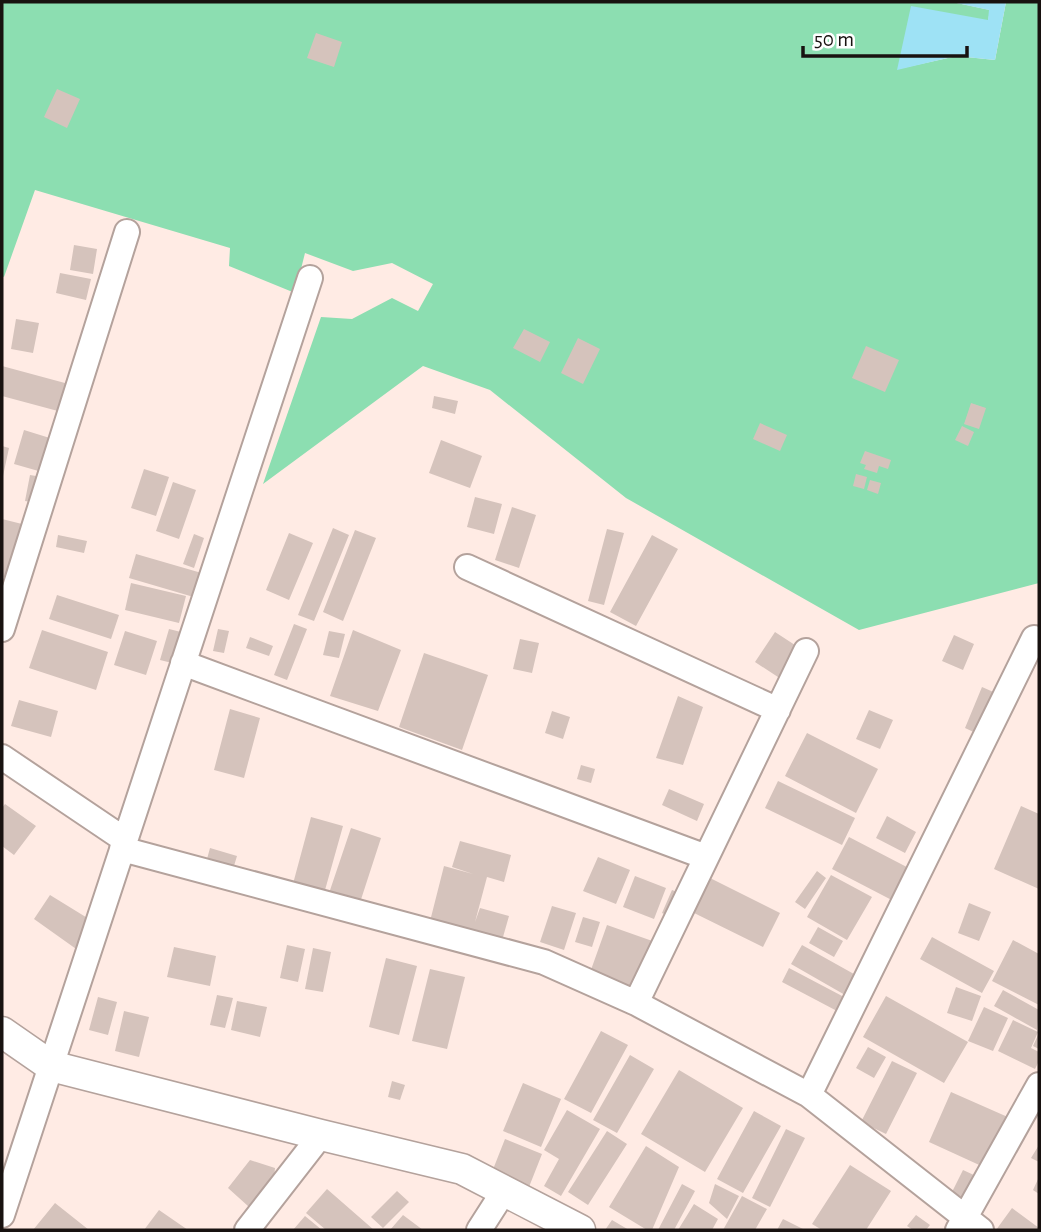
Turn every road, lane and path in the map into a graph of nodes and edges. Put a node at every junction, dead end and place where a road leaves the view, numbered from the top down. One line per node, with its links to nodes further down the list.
1 (127, 232): 4 (street)
2 (310, 278): 7 (street)
3 (467, 567): 8 (street)
4 (2, 629)
5 (1034, 638): 16 (street)
6 (806, 651): 8 (street)
7 (183, 663): 10 (street); 11 (street)
8 (778, 710): 11 (street)
9 (2, 757): 10 (street)
10 (124, 844): 12 (street); 14 (street)
11 (706, 858): 12 (street)
12 (636, 1003): 16 (street)
13 (2, 1032): 14 (street)
14 (51, 1066): 17 (street); 19 (street)
15 (1039, 1085): 20 (street)
16 (809, 1095): 20 (street)
17 (321, 1135): 18 (street); 21 (street)
18 (504, 1191): 22 (street); 23 (street)
19 (2, 1215)
20 (968, 1226)
21 (247, 1230)
22 (479, 1230)
23 (580, 1230)

